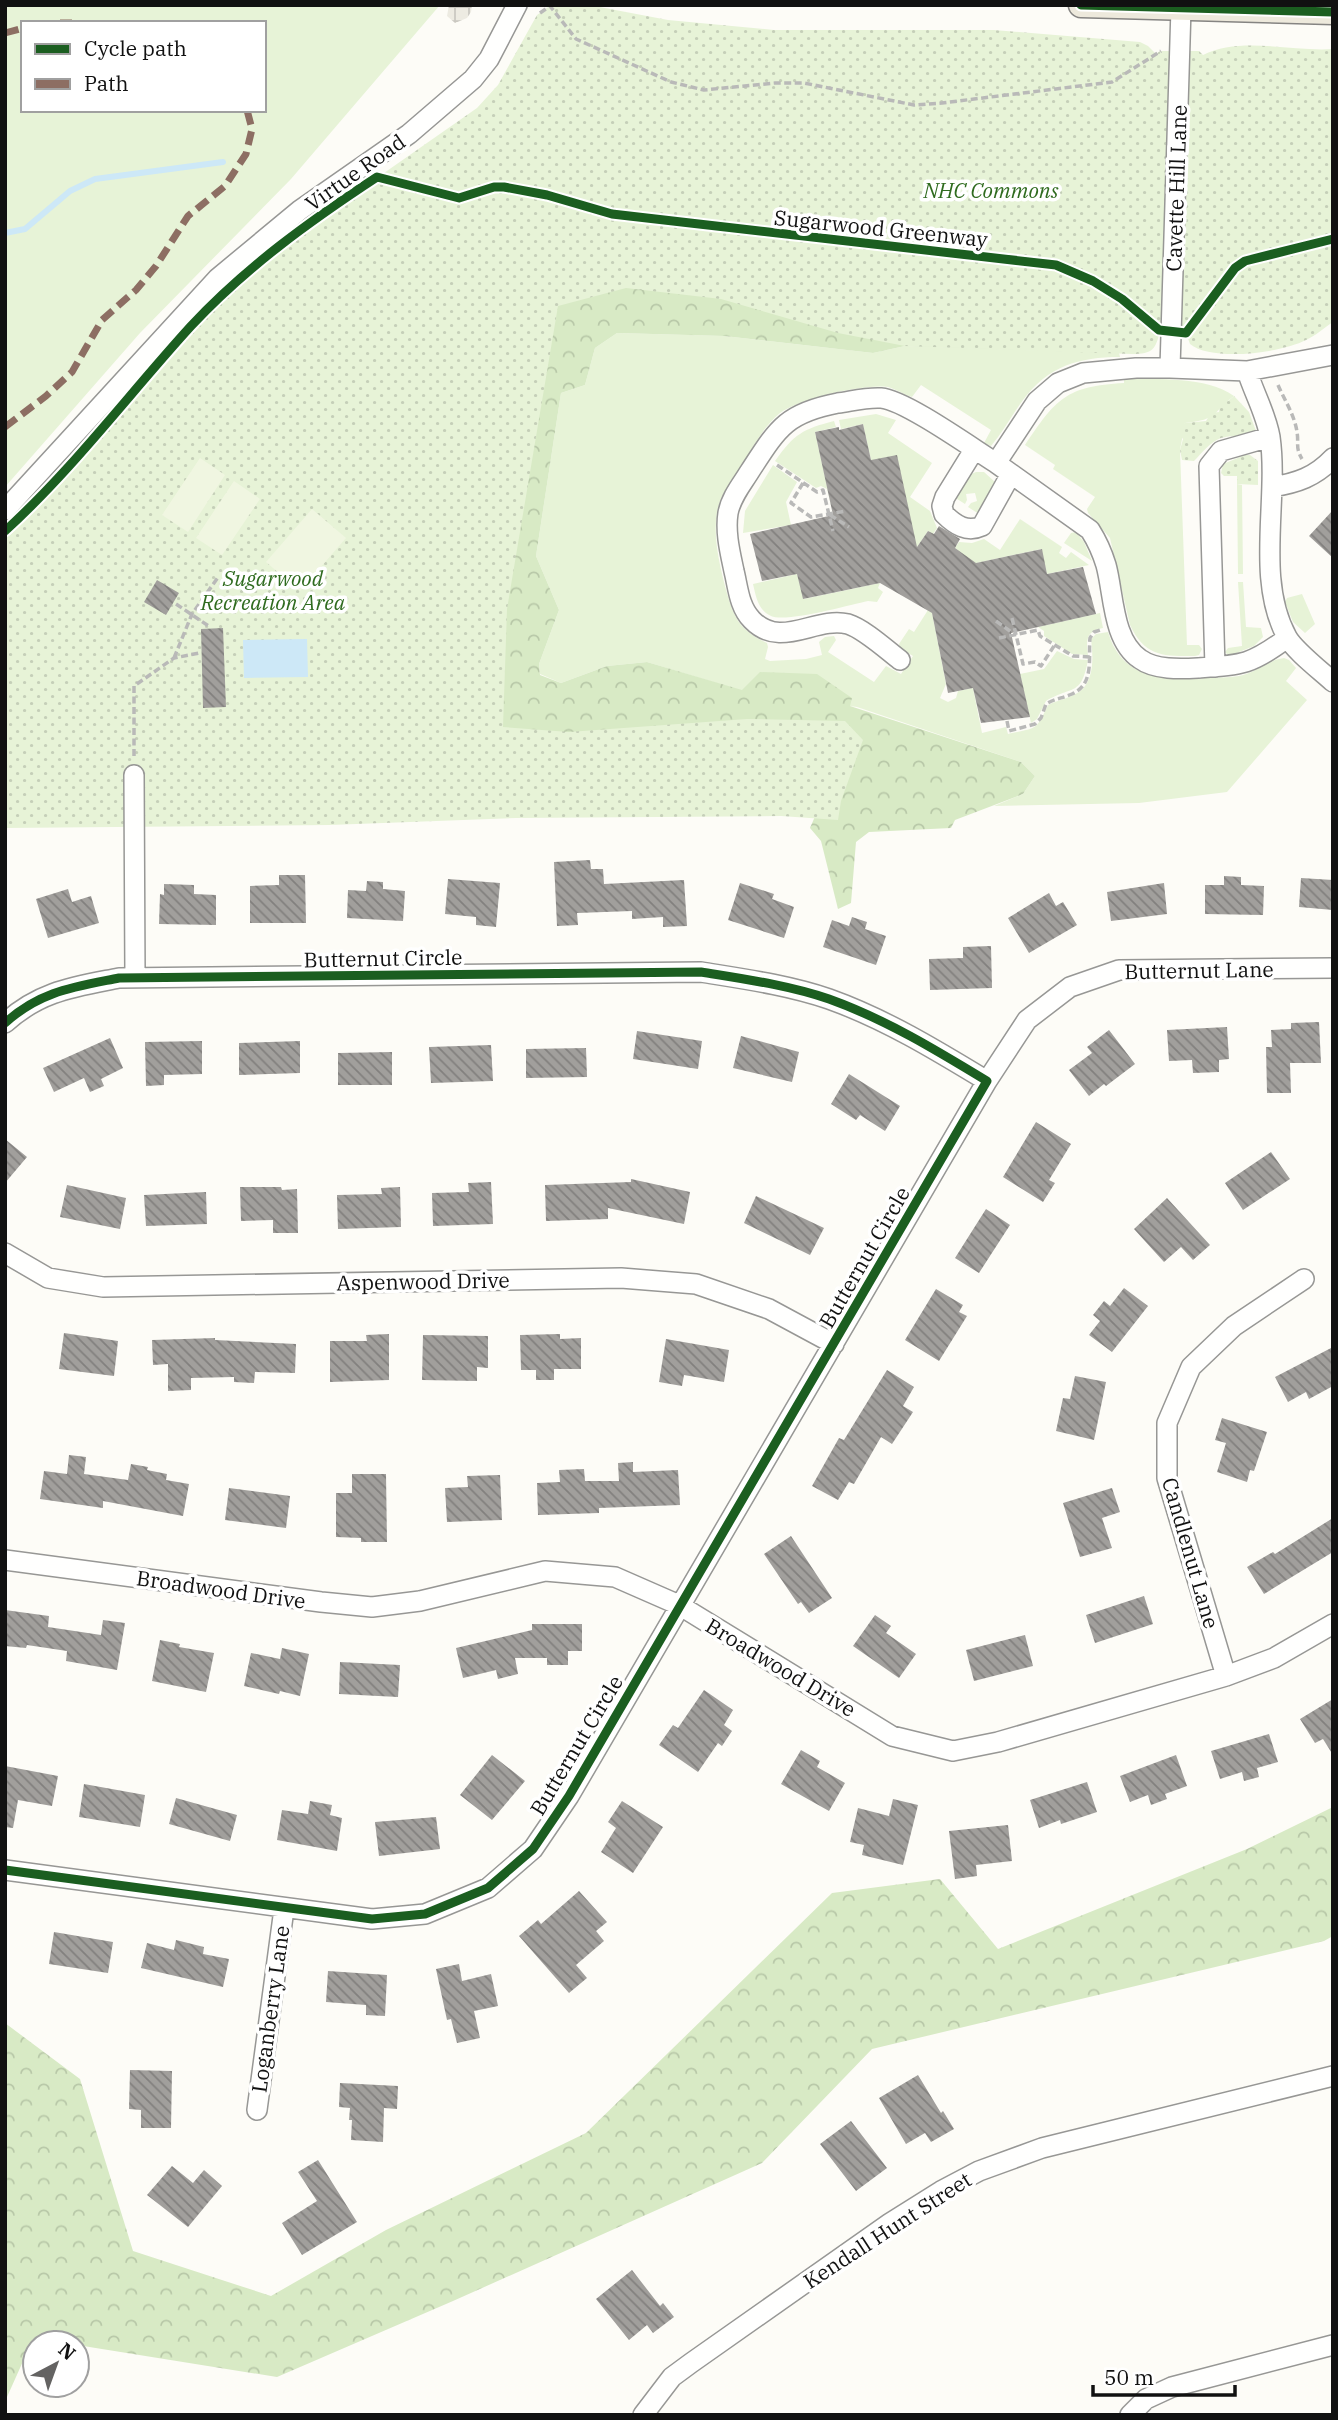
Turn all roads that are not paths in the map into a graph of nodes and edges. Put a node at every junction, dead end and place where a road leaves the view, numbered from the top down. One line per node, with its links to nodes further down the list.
1 (517, 5): 13 (street, Virtue Road)
2 (1081, 5): 3 (main road)
3 (1181, 8): 4 (main road); 6 (street, Cavette Hill Lane)
4 (1333, 12)
5 (1333, 355): 7 (street)
6 (1170, 368): 7 (street); 11 (street)
7 (1247, 371): 8 (street)
8 (1270, 437): 12 (street); 16 (street)
9 (974, 450): 11 (street); 11 (street); 15 (street)
10 (1325, 468): 12 (street)
11 (1004, 469): 16 (street)
12 (1272, 487): 14 (street)
13 (5, 510)
14 (1287, 638): 16 (street); 17 (street)
15 (901, 660)
16 (1215, 667)
17 (1333, 682)
18 (134, 775): 20 (street)
19 (1333, 968): 22 (street, Butternut Lane)
20 (135, 978): 21 (street, Butternut Circle); 22 (street, Butternut Circle)
21 (5, 1023)
22 (987, 1082): 25 (street, Butternut Circle)
23 (5, 1253): 25 (street, Aspenwood Drive)
24 (1304, 1279): 29 (street, Candlenut Lane)
25 (834, 1344): 27 (street, Butternut Circle)
26 (5, 1560): 27 (street, Broadwood Drive)
27 (679, 1605): 29 (street, Broadwood Drive); 31 (street, Butternut Circle)
28 (1333, 1624): 29 (street, Broadwood Drive)
29 (1226, 1676)
30 (5, 1870): 31 (street, Butternut Circle)
31 (284, 1909): 33 (street, Loganberry Lane)
32 (1333, 2076): 35 (street, Kendall Hunt Street)
33 (257, 2110)
34 (1333, 2345): 36 (street)
35 (643, 2415)
36 (1130, 2415)

